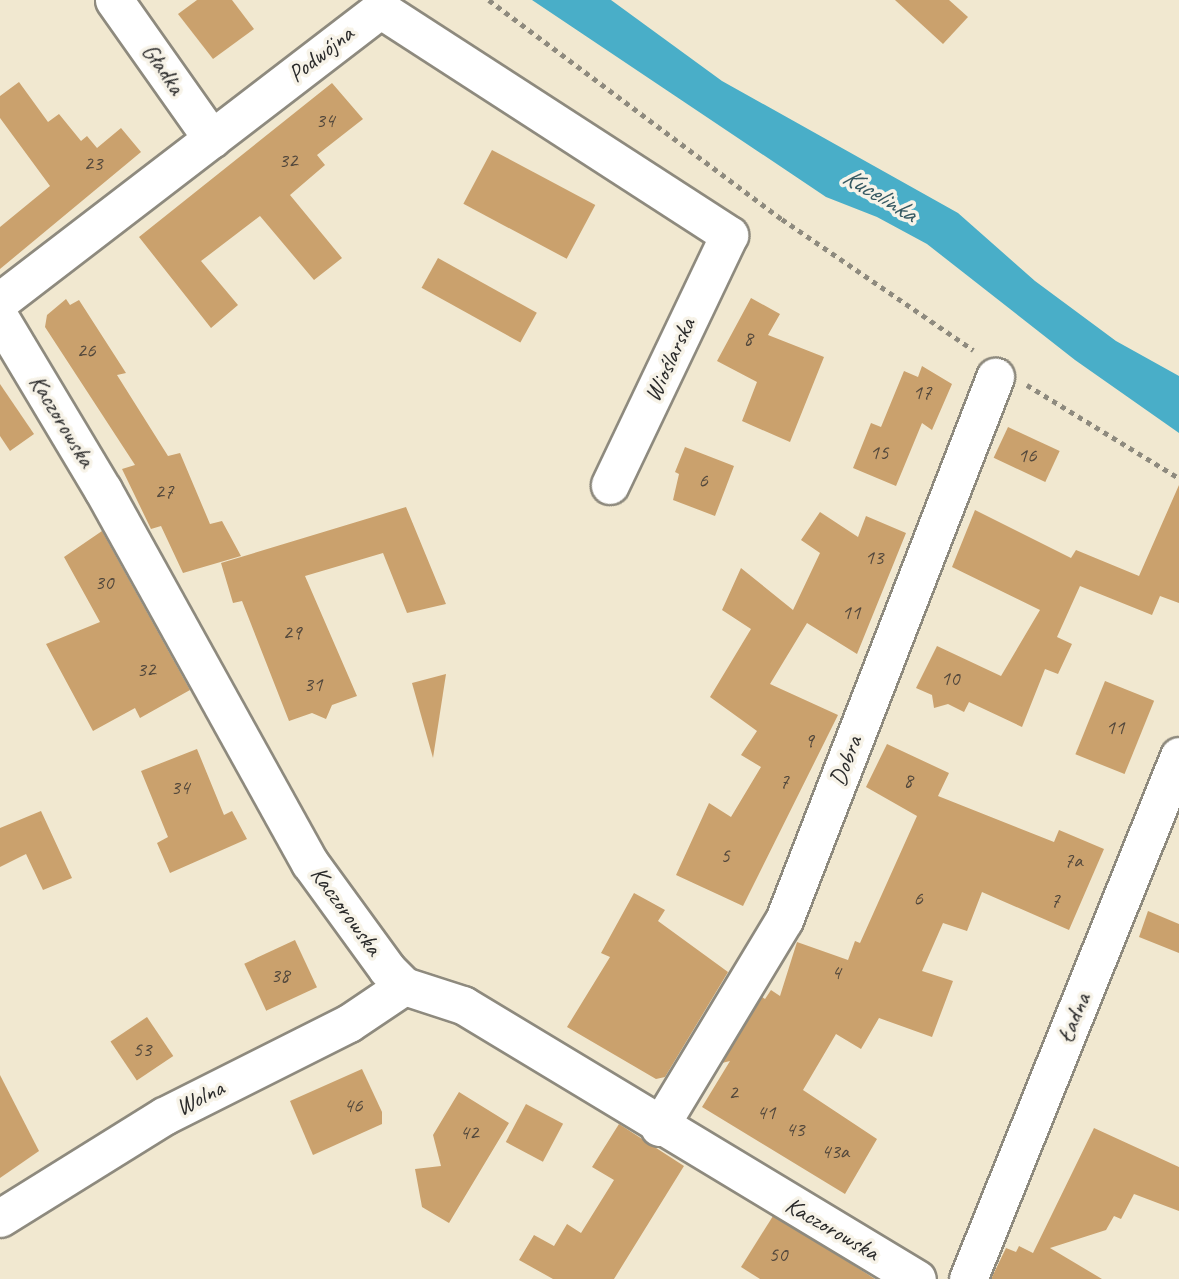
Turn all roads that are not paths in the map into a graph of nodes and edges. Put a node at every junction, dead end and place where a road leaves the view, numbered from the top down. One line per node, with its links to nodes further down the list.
1 (114, 0): 2 (street, Gładka)
2 (212, 139): 3 (street, Podwójna); 4 (street, Podwójna)
3 (729, 235): 7 (street, Wioślarska)
4 (0, 301)
5 (0, 318): 9 (street, Kaczorowska)
6 (999, 371): 10 (street, Dobra)
7 (610, 485)
8 (1179, 756): 13 (street, Ładna)
9 (404, 986): 10 (street, Kaczorowska); 11 (street, Wolna)
10 (659, 1128): 12 (street, Kaczorowska)
11 (0, 1218)
12 (917, 1279)
13 (968, 1279)

